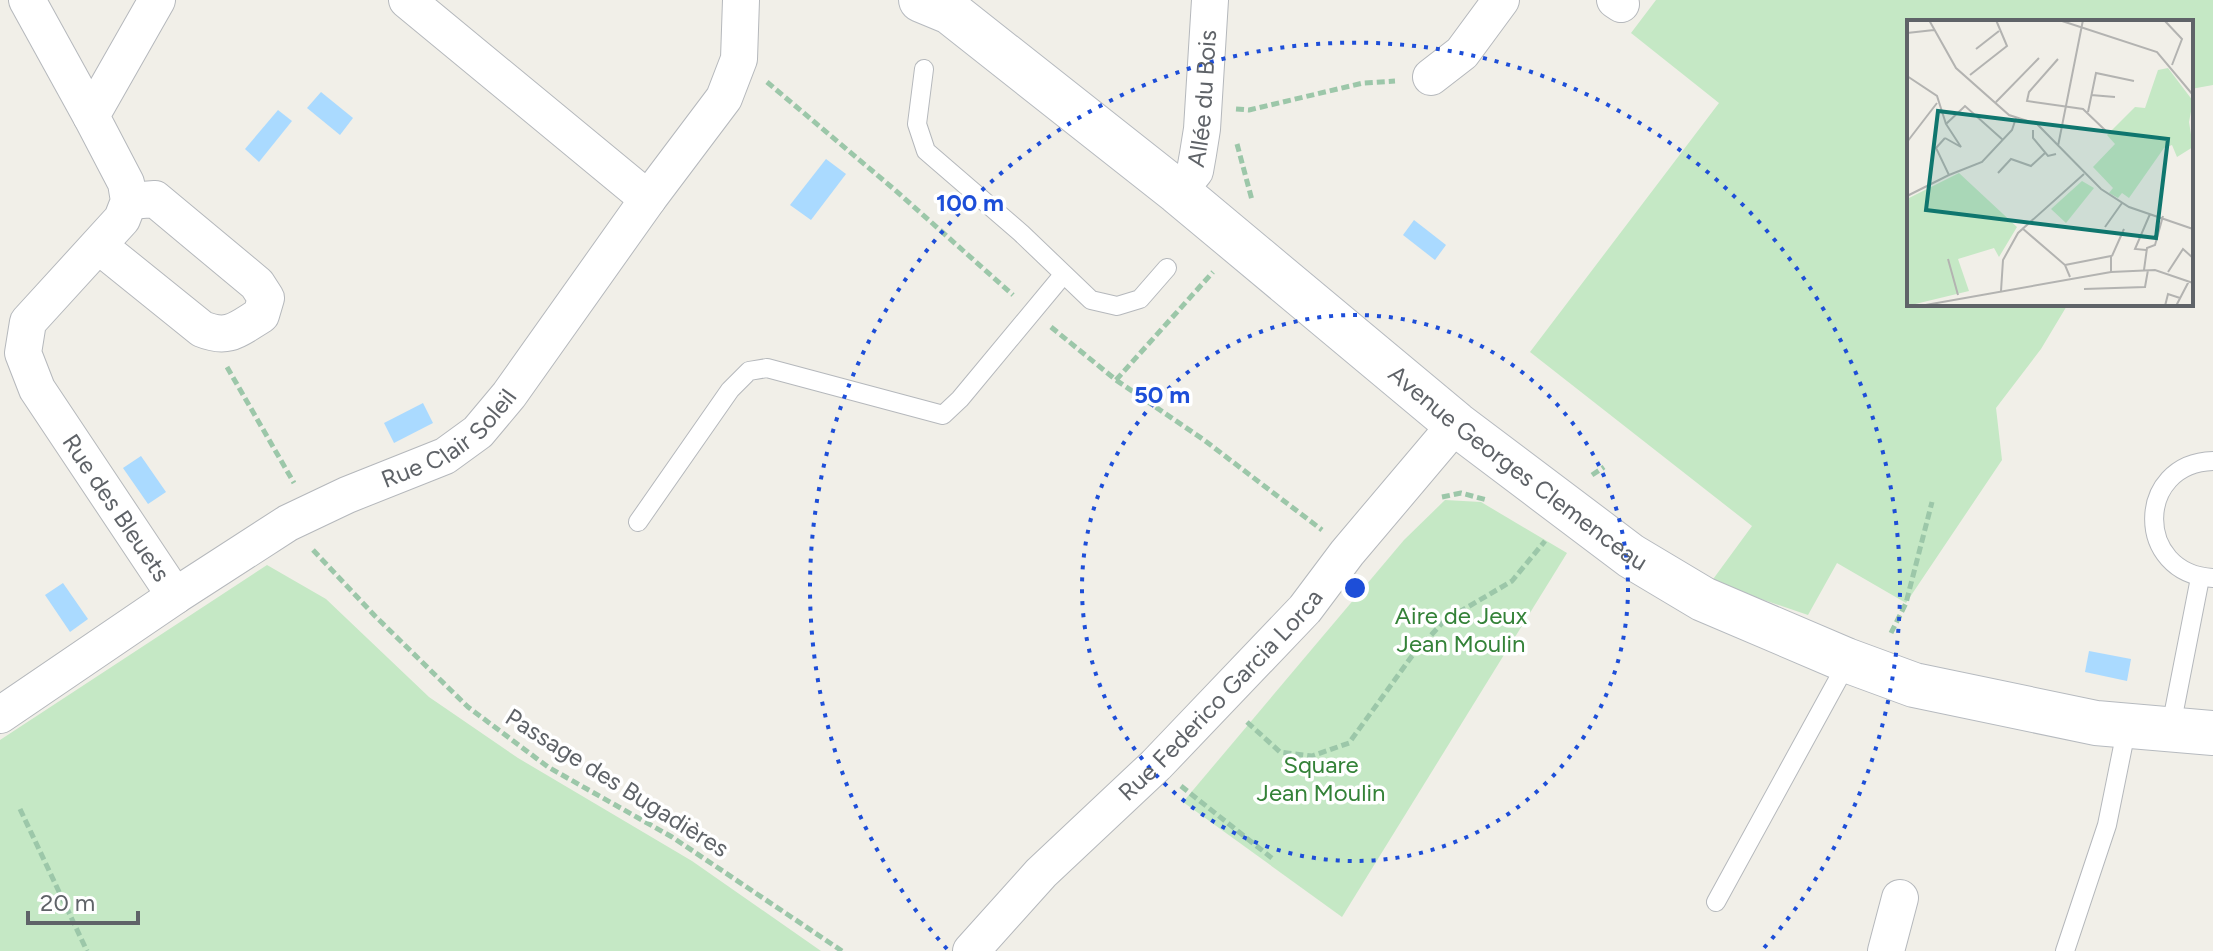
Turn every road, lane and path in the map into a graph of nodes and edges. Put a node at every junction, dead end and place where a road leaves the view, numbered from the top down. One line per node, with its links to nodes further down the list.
1 (27, 0): 12 (street)
2 (157, 0): 12 (street)
3 (407, 0): 14 (street)
4 (741, 0): 8 (street, Rue Clair Soleil)
5 (921, 0): 13 (street, Avenue Georges Clemenceau)
6 (1210, 0): 11 (street, Allée du Bois)
7 (1501, 0): 10 (street)
8 (739, 59): 14 (street, Rue Clair Soleil); 20 (path)
9 (924, 69): 19 (lane)
10 (1431, 77): 11 (path)
11 (1203, 109): 13 (street, Allée du Bois)
12 (91, 116): 15 (street)
13 (1178, 192): 23 (street, Avenue Georges Clemenceau)
14 (648, 199): 28 (street, Rue Clair Soleil)
15 (129, 201): 16 (street); 21 (street)
16 (99, 246): 21 (street); 32 (street, Rue des Bleuets)
17 (1167, 268): 19 (lane)
18 (1213, 271): 22 (path)
19 (1063, 275): 20 (lane)
20 (1031, 311): 22 (path); 29 (lane)
21 (218, 336): 28 (path, Passage des Bugadières)
22 (1116, 380): 30 (path)
23 (1456, 424): 27 (street, Avenue Georges Clemenceau); 35 (street, Rue Federico Garcia Lorca)
24 (2213, 461): 31 (lane)
25 (1604, 467): 27 (path)
26 (1932, 502): 33 (path)
27 (1564, 508): 34 (street, Avenue Georges Clemenceau); 35 (path)
28 (300, 517): 32 (street, Rue Clair Soleil); 45 (path, Passage des Bugadières)
29 (638, 522)
30 (1329, 535)
31 (2206, 578): 38 (lane)
32 (175, 596): 36 (street, Rue des Bleuets)
33 (1889, 636)
34 (1846, 660): 37 (street, Avenue Georges Clemenceau); 43 (lane)
35 (1220, 699): 39 (street, Rue Federico Garcia Lorca)
36 (0, 715)
37 (2127, 726): 38 (street, Avenue Georges Clemenceau); 48 (lane)
38 (2195, 732)
39 (1156, 765): 41 (path); 46 (street, Rue Federico Garcia Lorca)
40 (20, 809): 44 (path)
41 (1273, 859)
42 (1900, 898): 47 (street)
43 (1716, 902)
44 (87, 951)
45 (842, 951)
46 (971, 951)
47 (1886, 951)
48 (2065, 951)

